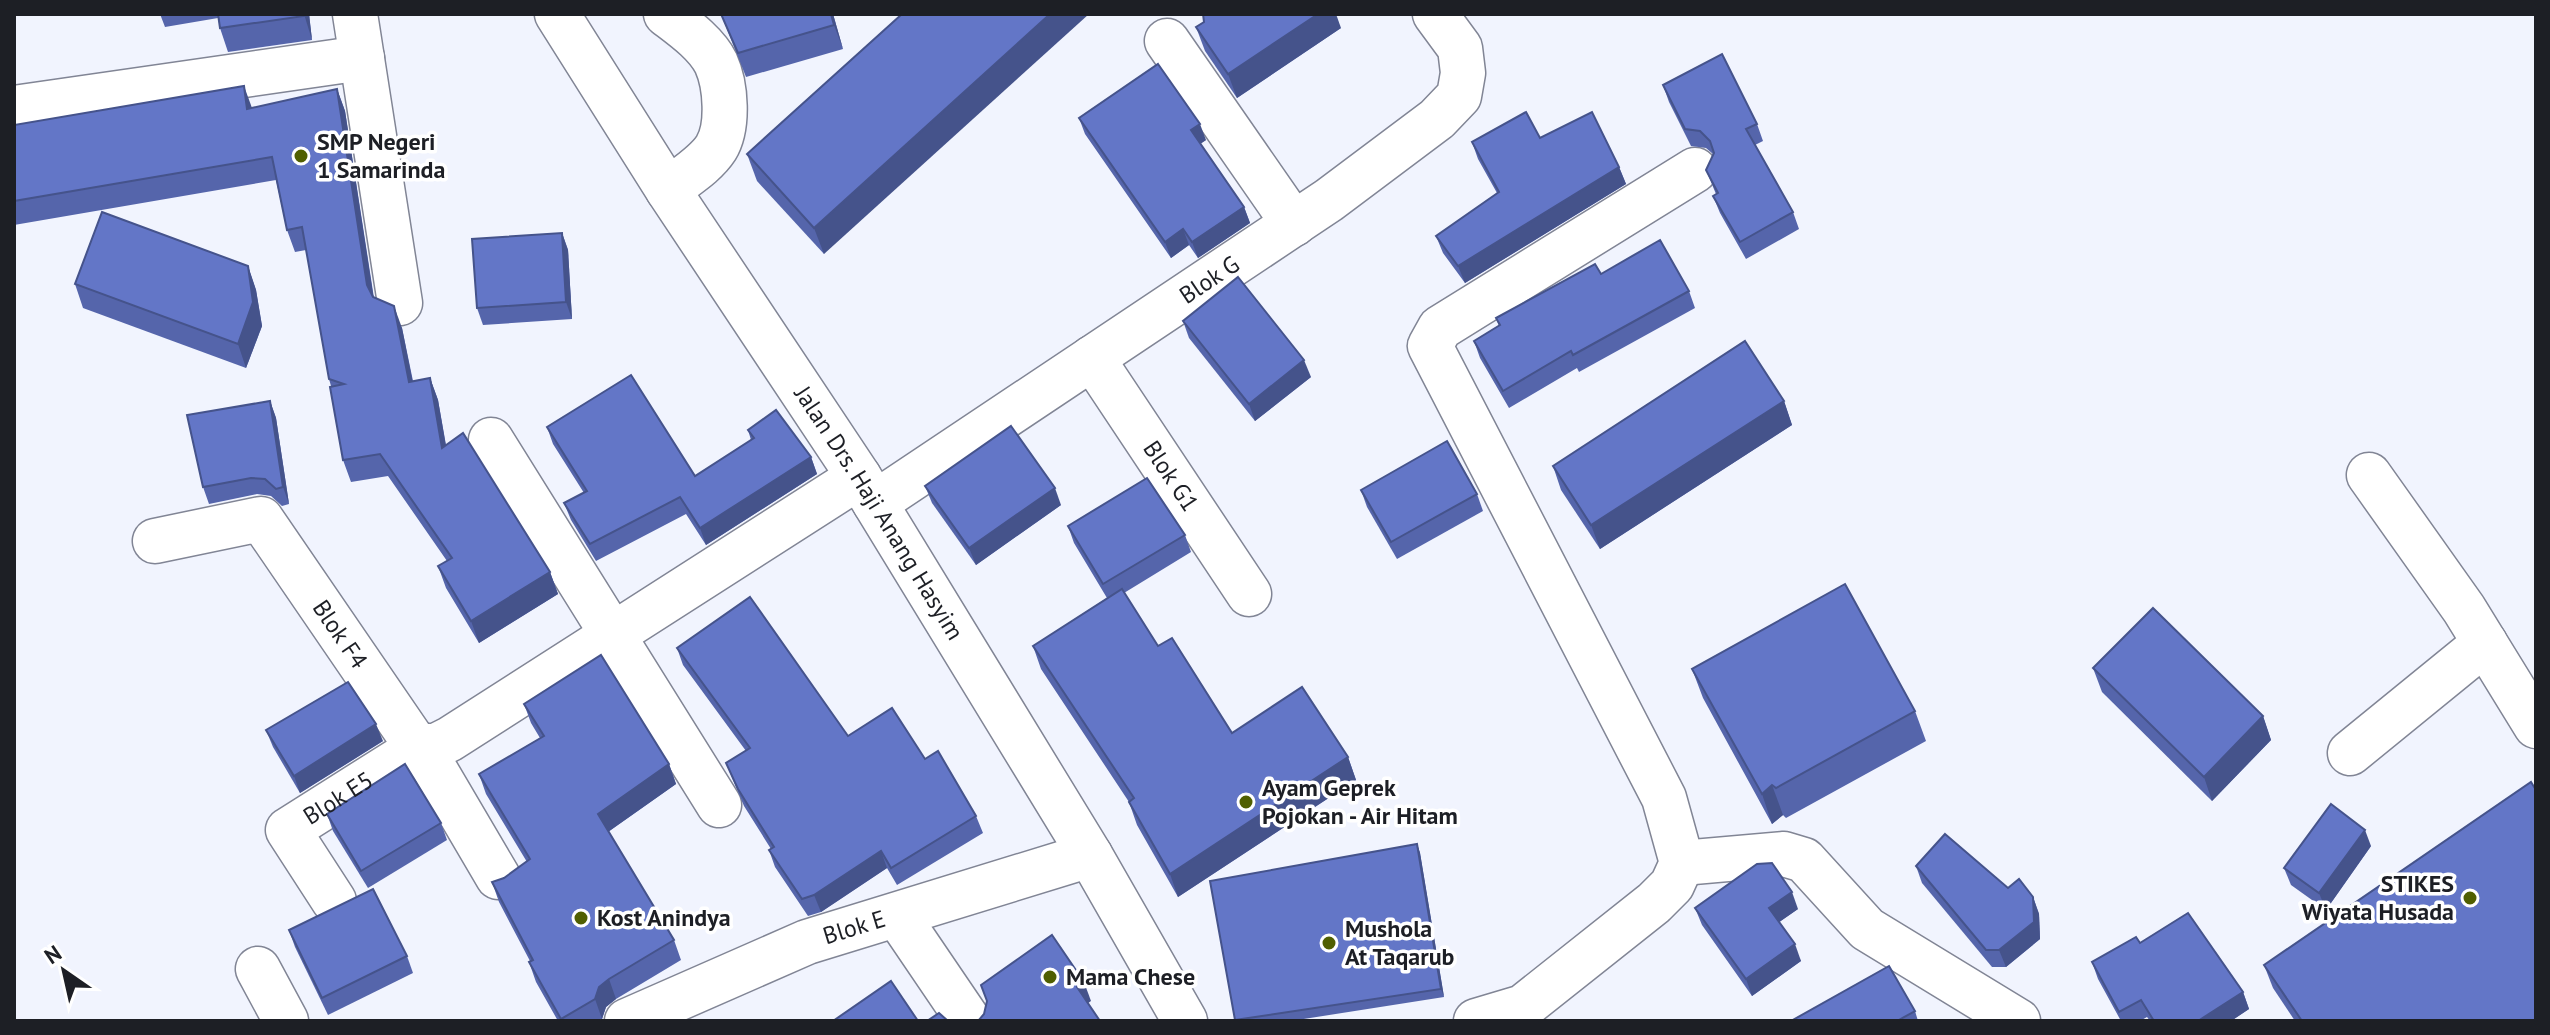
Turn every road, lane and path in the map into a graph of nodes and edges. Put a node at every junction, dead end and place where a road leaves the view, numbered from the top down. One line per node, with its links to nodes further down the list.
1 (355, 14): 6 (street)
2 (666, 14): 9 (street)
3 (1435, 14): 10 (street, Blok G)
4 (577, 23): 9 (street, Jalan Drs. Haji Anang Hasyim)
5 (1167, 41): 10 (street)
6 (362, 58): 7 (street); 11 (street)
7 (14, 108)
8 (1695, 170): 25 (street)
9 (668, 190): 15 (street, Jalan Drs. Haji Anang Hasyim)
10 (1294, 224): 12 (street, Blok G)
11 (400, 303)
12 (1092, 358): 15 (street, Blok G); 17 (street, Blok G1)
13 (491, 440): 18 (street)
14 (2369, 475): 19 (street)
15 (867, 490): 18 (street, Blok G); 24 (street, Jalan Drs. Haji Anang Hasyim)
16 (155, 541): 21 (street, Blok F4)
17 (1249, 594)
18 (614, 634): 21 (street, Blok G); 23 (street)
19 (2485, 643): 20 (street); 22 (street)
20 (2536, 726)
21 (421, 746): 26 (street, Blok F4); 27 (street, Blok E5)
22 (2350, 753)
23 (719, 805)
24 (1090, 855): 28 (street, Blok E); 35 (street, Jalan Drs. Haji Anang Hasyim)
25 (1682, 863): 31 (street); 37 (street)
26 (498, 877)
27 (334, 901)
28 (897, 915): 30 (street, Blok E); 34 (street)
29 (258, 969): 32 (street)
30 (698, 1006): 33 (street, Blok E)
31 (1531, 1014): 36 (street)
32 (286, 1021)
33 (627, 1021)
34 (969, 1021)
35 (1185, 1021)
36 (1476, 1021)
37 (2018, 1021)

